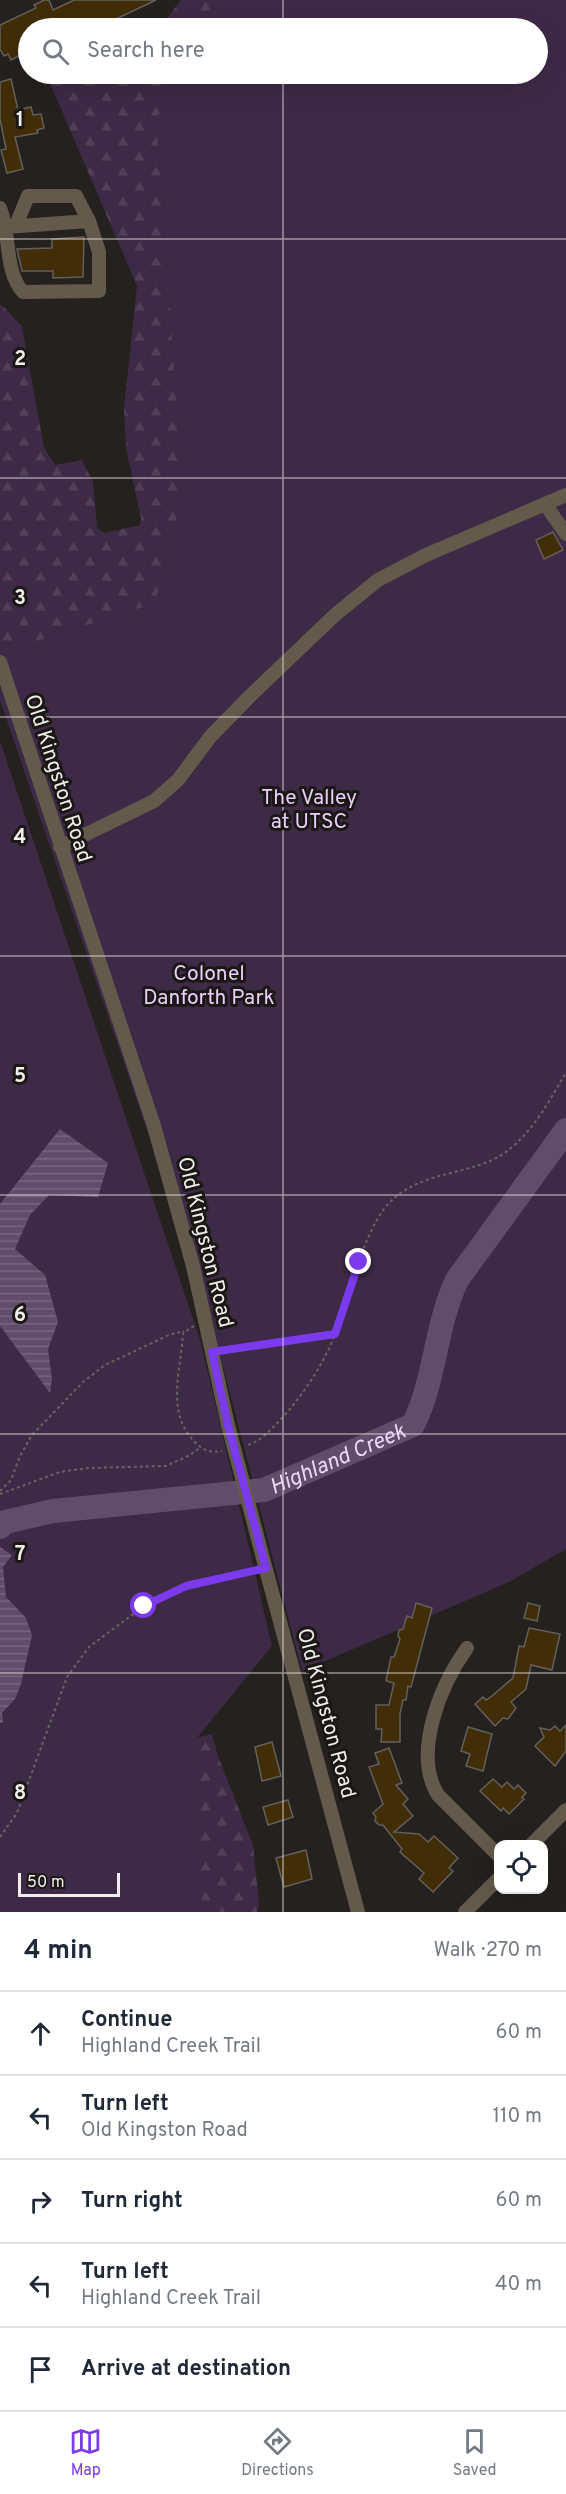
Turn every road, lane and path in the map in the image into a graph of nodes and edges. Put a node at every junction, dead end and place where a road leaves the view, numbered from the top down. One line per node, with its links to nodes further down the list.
1 (0, 208): 3 (street)
2 (89, 221): 3 (street); 3 (street); 3 (street)
3 (11, 226)
4 (566, 495): 5 (street)
5 (546, 504): 6 (street); 8 (street)
6 (566, 534)
7 (0, 662): 8 (street, Old Kingston Road)
8 (60, 847): 10 (street, Old Kingston Road)
9 (566, 1072): 12 (path)
10 (206, 1323): 11 (path); 13 (street, Old Kingston Road)
11 (184, 1331): 15 (path); 17 (path)
12 (335, 1334): 13 (path); 14 (path)
13 (212, 1352): 18 (street, Old Kingston Road, bridge)
14 (242, 1446)
15 (200, 1448): 16 (path); 17 (path)
16 (224, 1450)
17 (0, 1493)
18 (265, 1565): 21 (path); 25 (street, Old Kingston Road)
19 (467, 1648): 23 (street)
20 (566, 1809): 22 (street)
21 (0, 1837)
22 (537, 1840)
23 (494, 1852)
24 (494, 1883): 26 (street)
25 (358, 1912)
26 (465, 1912)

